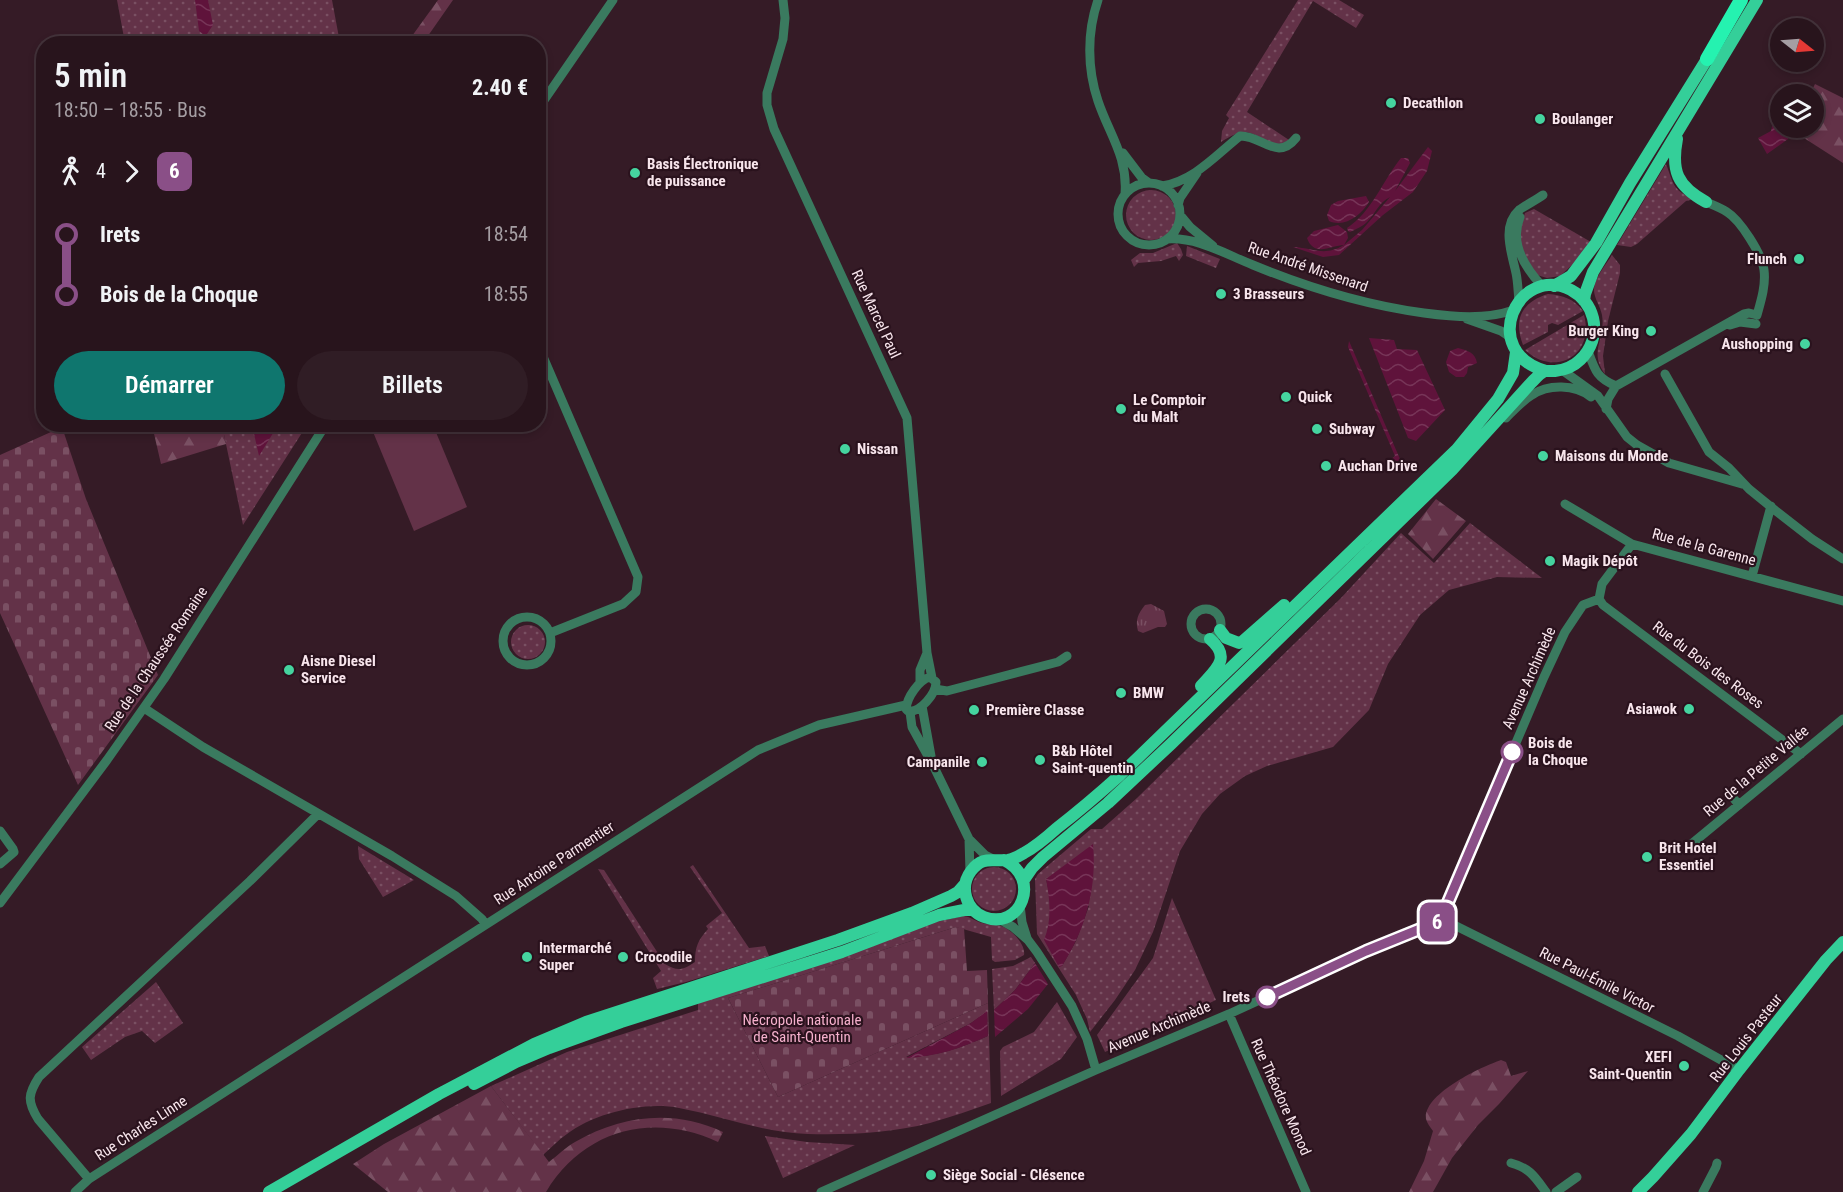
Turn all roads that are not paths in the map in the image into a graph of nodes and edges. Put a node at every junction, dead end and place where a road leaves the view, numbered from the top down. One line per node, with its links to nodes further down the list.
1 (613, 0): 7 (street)
2 (783, 0): 51 (street, Rue Marcel Paul)
3 (1098, 0): 10 (street)
4 (1741, 0): 6 (highway)
5 (1757, 0): 8 (main road)
6 (1707, 59): 20 (main road)
7 (546, 97)
8 (1678, 130): 16 (main road); 20 (main road)
9 (1296, 138): 11 (street)
10 (1118, 148): 12 (street); 14 (street)
11 (1197, 172): 13 (street); 17 (street)
12 (1149, 183): 13 (street); 14 (street)
13 (1162, 186): 17 (street)
14 (1125, 194): 21 (street)
15 (1543, 195): 18 (street)
16 (1706, 202): 28 (street)
17 (1178, 204): 19 (street)
18 (1527, 206): 24 (street); 26 (street)
19 (1180, 216): 21 (street); 23 (street, Rue André Missenard)
20 (1610, 231): 22 (main road)
21 (1167, 239): 23 (street, Rue André Missenard)
22 (1601, 246): 24 (main road); 25 (main road)
23 (1217, 249): 27 (street, Rue André Missenard)
24 (1549, 286): 25 (main road); 26 (main road)
25 (1584, 301): 30 (main road)
26 (1516, 305): 27 (street, Rue André Missenard); 29 (main road)
27 (1462, 317): 29 (street, Rue André Missenard)
28 (1756, 320): 33 (street); 36 (street)
29 (1510, 337): 31 (main road)
30 (1588, 351): 34 (main road); 37 (street)
31 (1516, 352): 35 (main road); 44 (main road)
32 (546, 364): 50 (street)
33 (1649, 369): 36 (street); 37 (street)
34 (1562, 370): 35 (main road); 38 (street)
35 (1546, 371): 40 (main road)
36 (1665, 374): 41 (street)
37 (1616, 386): 38 (street)
38 (1606, 409): 40 (street); 41 (street)
39 (321, 432): 57 (street, Rue de la Chaussée Romaine)
40 (1482, 439): 72 (main road)
41 (1745, 485): 43 (street)
42 (1565, 504): 45 (street, Rue de la Garenne)
43 (1771, 506): 46 (street); 47 (street)
44 (1370, 532): 62 (main road); 62 (main road)
45 (1632, 544): 47 (street, Rue de la Garenne); 48 (street)
46 (1843, 559)
47 (1752, 576): 49 (street, Rue de la Garenne)
48 (1599, 599): 60 (street, Rue du Bois des Roses); 77 (street, Avenue Archimède)
49 (1843, 601)
50 (550, 633): 50 (street)
51 (927, 653): 53 (street); 54 (street)
52 (1067, 656): 55 (street)
53 (932, 678): 54 (street); 55 (street)
54 (920, 683): 58 (street)
55 (935, 689): 56 (street)
56 (922, 706): 58 (street, Rue Antoine Parmentier); 61 (street)
57 (144, 708): 65 (street, Rue Antoine Parmentier); 73 (street, Rue de la Chaussée Romaine)
58 (908, 709): 61 (street); 78 (street, Rue Antoine Parmentier)
59 (1843, 719): 60 (street, Rue de la Petite Vallée)
60 (1801, 754): 64 (street, Rue de la Petite Vallée)
61 (934, 767): 67 (street)
62 (1120, 775): 69 (main road)
63 (1730, 794): 64 (street)
64 (1739, 805): 68 (street, Rue de la Petite Vallée)
65 (318, 814): 78 (street, Rue Antoine Parmentier); 88 (street, Rue Charles Linne)
66 (0, 831): 70 (street)
67 (969, 839): 69 (street); 71 (street)
68 (1689, 846)
69 (998, 860): 71 (main road); 72 (main road)
70 (0, 864)
71 (968, 878): 75 (main road); 86 (main road)
72 (1023, 881): 74 (main road)
73 (0, 903)
74 (1020, 905): 76 (main road); 79 (street)
75 (973, 910): 76 (main road); 92 (main road)
76 (999, 919): 79 (street)
77 (1440, 921): 81 (street, Avenue Archimède); 83 (street, Rue Paul-Émile Victor)
78 (485, 924): 88 (street, Rue Charles Linne)
79 (1028, 940): 82 (street)
80 (1843, 942): 83 (main road, Rue Louis Pasteur)
81 (1229, 1014): 82 (street, Avenue Archimède); 94 (street, Rue Théodore Monod)
82 (1096, 1070): 93 (street, Avenue Archimède)
83 (1738, 1070): 97 (main road, Rue Louis Pasteur)
84 (1511, 1163): 95 (street)
85 (1717, 1163): 98 (street)
86 (303, 1172): 90 (main road); 91 (main road)
87 (1577, 1177): 96 (street)
88 (89, 1179): 89 (street)
89 (75, 1192)
90 (269, 1192)
91 (275, 1192)
92 (285, 1192)
93 (821, 1192)
94 (1306, 1192)
95 (1546, 1192)
96 (1556, 1192)
97 (1638, 1192)
98 (1702, 1192)

